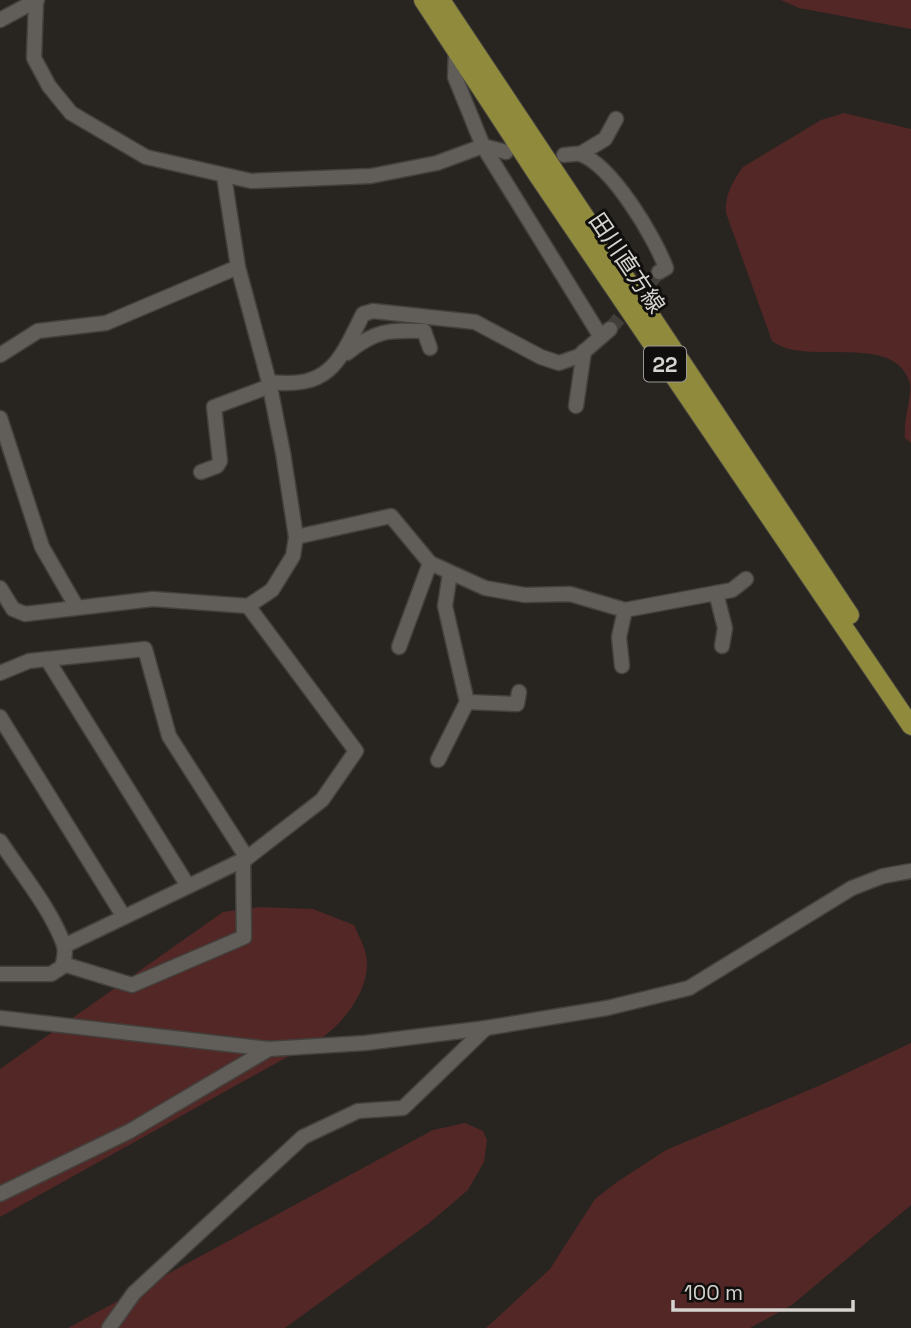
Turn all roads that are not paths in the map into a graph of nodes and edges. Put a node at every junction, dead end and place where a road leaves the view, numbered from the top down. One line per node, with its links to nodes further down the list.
1 (36, 0): 4 (street); 11 (street)
2 (423, 0): 5 (main road, 田川直方線 / 22)
3 (441, 0): 5 (main road, 田川直方線 / 22)
4 (0, 20)
5 (462, 44): 7 (street); 38 (main road, 田川直方線 / 22); 40 (main road, 田川直方線 / 22)
6 (616, 119): 9 (street)
7 (484, 146): 8 (street); 11 (street); 15 (street)
8 (506, 152)
9 (580, 154): 10 (street); 13 (street)
10 (564, 155)
11 (224, 176): 12 (street)
12 (239, 267): 16 (street); 18 (street)
13 (659, 272)
14 (430, 348): 17 (street)
15 (584, 351): 17 (street); 19 (street)
16 (0, 355)
17 (343, 356): 18 (street)
18 (269, 384): 21 (street); 22 (street)
19 (576, 407)
20 (0, 418): 28 (street)
21 (201, 472)
22 (296, 537): 23 (street); 29 (street)
23 (430, 563): 24 (street); 31 (street)
24 (450, 573): 30 (street); 37 (street)
25 (746, 579): 27 (street)
26 (0, 588): 28 (street)
27 (716, 593): 30 (street); 32 (street)
28 (76, 606): 29 (street)
29 (248, 606): 43 (street)
30 (625, 610): 34 (street)
31 (399, 646)
32 (722, 646)
33 (47, 659): 35 (street); 43 (street); 47 (street)
34 (622, 666)
35 (0, 673)
36 (519, 692): 37 (street)
37 (467, 702): 41 (street)
38 (911, 705)
39 (0, 717): 48 (street)
40 (911, 726)
41 (438, 760)
42 (0, 841): 49 (street)
43 (245, 859): 47 (street); 50 (street)
44 (911, 860): 46 (street)
45 (911, 871): 46 (street)
46 (883, 876): 53 (street)
47 (188, 886): 48 (street)
48 (124, 917): 49 (street)
49 (64, 946): 50 (street)
50 (63, 964): 51 (street)
51 (0, 974)
52 (0, 1018): 54 (street)
53 (486, 1028): 54 (street); 56 (street)
54 (269, 1049): 55 (street)
55 (0, 1194)
56 (109, 1328)

